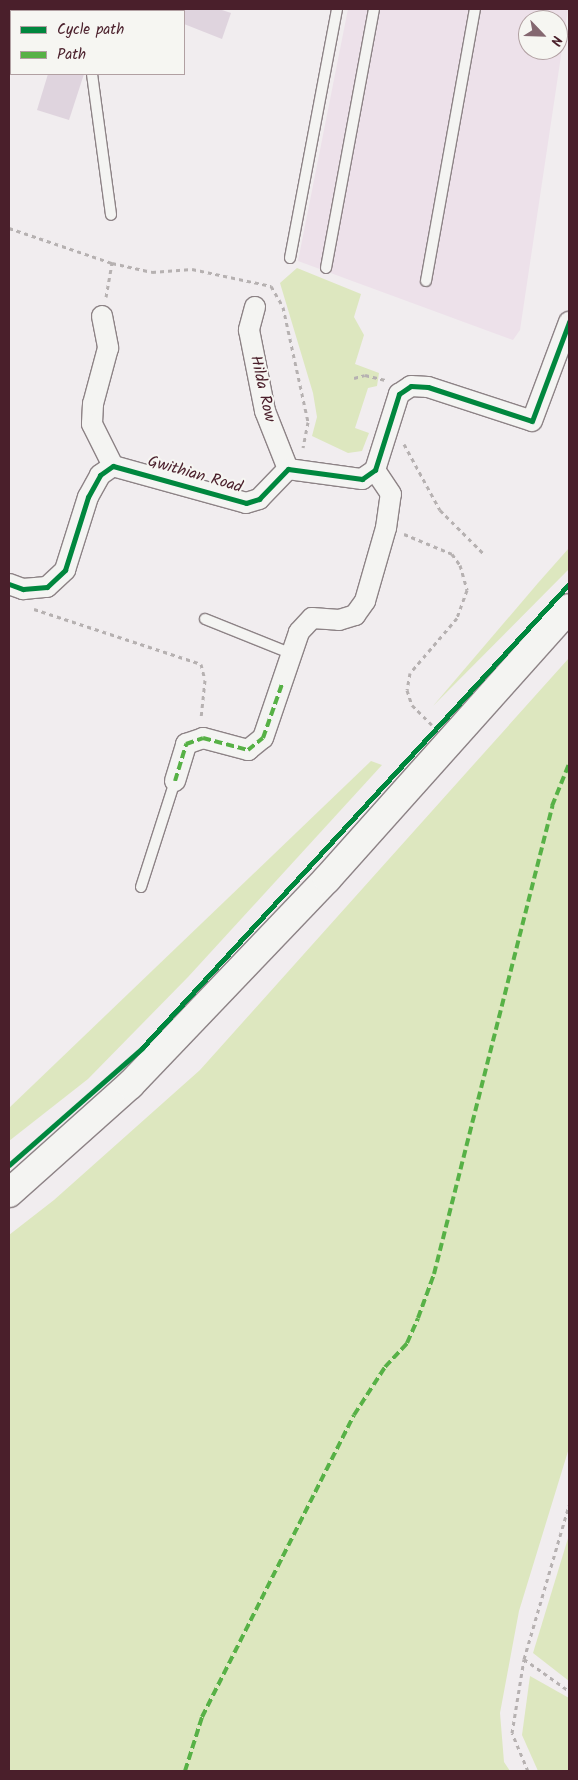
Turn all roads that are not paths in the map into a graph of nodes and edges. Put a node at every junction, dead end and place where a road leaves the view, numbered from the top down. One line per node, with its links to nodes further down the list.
1 (337, 9): 6 (lane)
2 (374, 9): 7 (lane)
3 (475, 9): 8 (lane)
4 (92, 75): 5 (lane)
5 (111, 215)
6 (290, 258)
7 (326, 268)
8 (426, 281)
9 (255, 307): 13 (street, Hilda Row)
10 (102, 316): 12 (street)
11 (569, 322): 14 (street)
12 (113, 466): 13 (street, Gwithian Road); 15 (street)
13 (288, 469): 14 (street)
14 (375, 470): 18 (street)
15 (16, 586)
16 (569, 608): 21 (highway)
17 (205, 619): 18 (lane)
18 (292, 654): 19 (street)
19 (175, 781): 20 (lane)
20 (141, 887)
21 (9, 1193)

